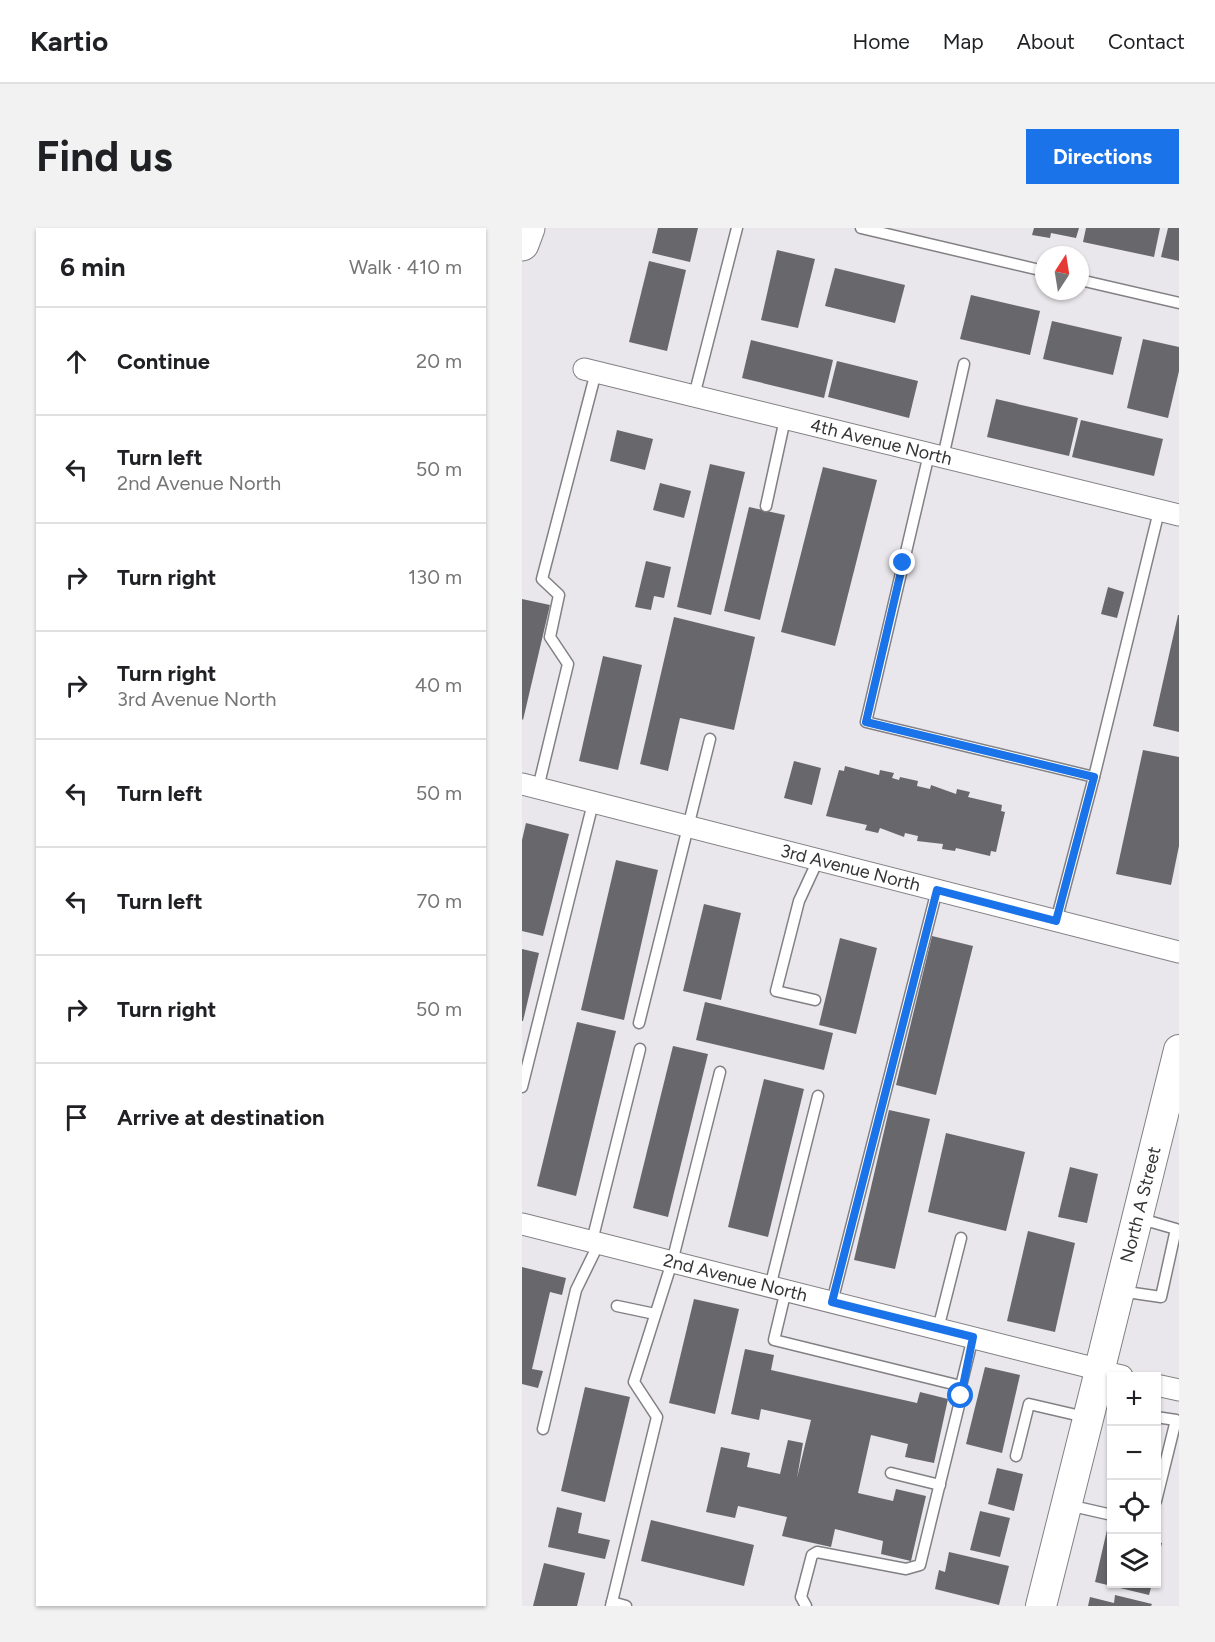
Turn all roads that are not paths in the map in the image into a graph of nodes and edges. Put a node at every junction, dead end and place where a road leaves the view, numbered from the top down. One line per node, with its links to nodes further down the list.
1 (528, 228): 4 (highway)
2 (737, 228): 10 (lane)
3 (861, 228): 5 (lane)
4 (522, 244)
5 (1035, 269)
6 (1089, 282): 7 (lane)
7 (1179, 303)
8 (964, 364): 12 (lane)
9 (590, 371): 10 (street, 4th Avenue North); 17 (lane)
10 (694, 396): 11 (street, 4th Avenue North)
11 (785, 418): 12 (street, 4th Avenue North); 13 (lane)
12 (936, 456): 14 (street, 4th Avenue North); 16 (lane)
13 (766, 506)
14 (1169, 513): 16 (lane)
15 (710, 739): 19 (lane)
16 (1094, 777): 22 (lane)
17 (530, 786): 18 (street, 3rd Avenue North)
18 (593, 803): 19 (street, 3rd Avenue North); 29 (lane)
19 (687, 826): 20 (street, 3rd Avenue North); 25 (lane)
20 (818, 860): 21 (street, 3rd Avenue North); 24 (lane)
21 (937, 890): 22 (street, 3rd Avenue North); 38 (lane)
22 (1056, 921): 23 (street, 3rd Avenue North)
23 (1179, 952)
24 (815, 1000)
25 (639, 1023)
26 (640, 1049): 34 (lane)
27 (1179, 1050): 31 (street, North A Street)
28 (720, 1072): 35 (lane)
29 (522, 1087)
30 (818, 1096): 36 (lane)
31 (1138, 1217): 37 (street, North A Street); 37 (lane)
32 (522, 1224): 34 (street, 2nd Avenue North)
33 (961, 1238): 41 (lane)
34 (595, 1242): 35 (street, 2nd Avenue North); 49 (lane)
35 (672, 1262): 36 (street, 2nd Avenue North); 40 (lane)
36 (778, 1288): 38 (street, 2nd Avenue North); 44 (lane)
37 (1120, 1291): 43 (street, North A Street)
38 (832, 1302): 41 (street, 2nd Avenue North)
39 (617, 1306): 40 (lane)
40 (655, 1314): 56 (lane)
41 (938, 1329): 42 (street, 2nd Avenue North)
42 (973, 1337): 43 (street, 2nd Avenue North); 44 (lane)
43 (1104, 1371): 47 (street, North A Street)
44 (961, 1386): 53 (lane)
45 (1161, 1386): 46 (street)
46 (1179, 1390)
47 (1089, 1418): 50 (lane); 54 (street, North A Street)
48 (1161, 1418): 52 (lane)
49 (543, 1429)
50 (1016, 1456)
51 (891, 1473): 53 (lane)
52 (1161, 1481)
53 (940, 1485): 58 (lane)
54 (1068, 1505): 55 (lane); 59 (street, North A Street)
55 (1107, 1514)
56 (611, 1604): 57 (lane)
57 (626, 1606)
58 (806, 1606)
59 (1041, 1606)

